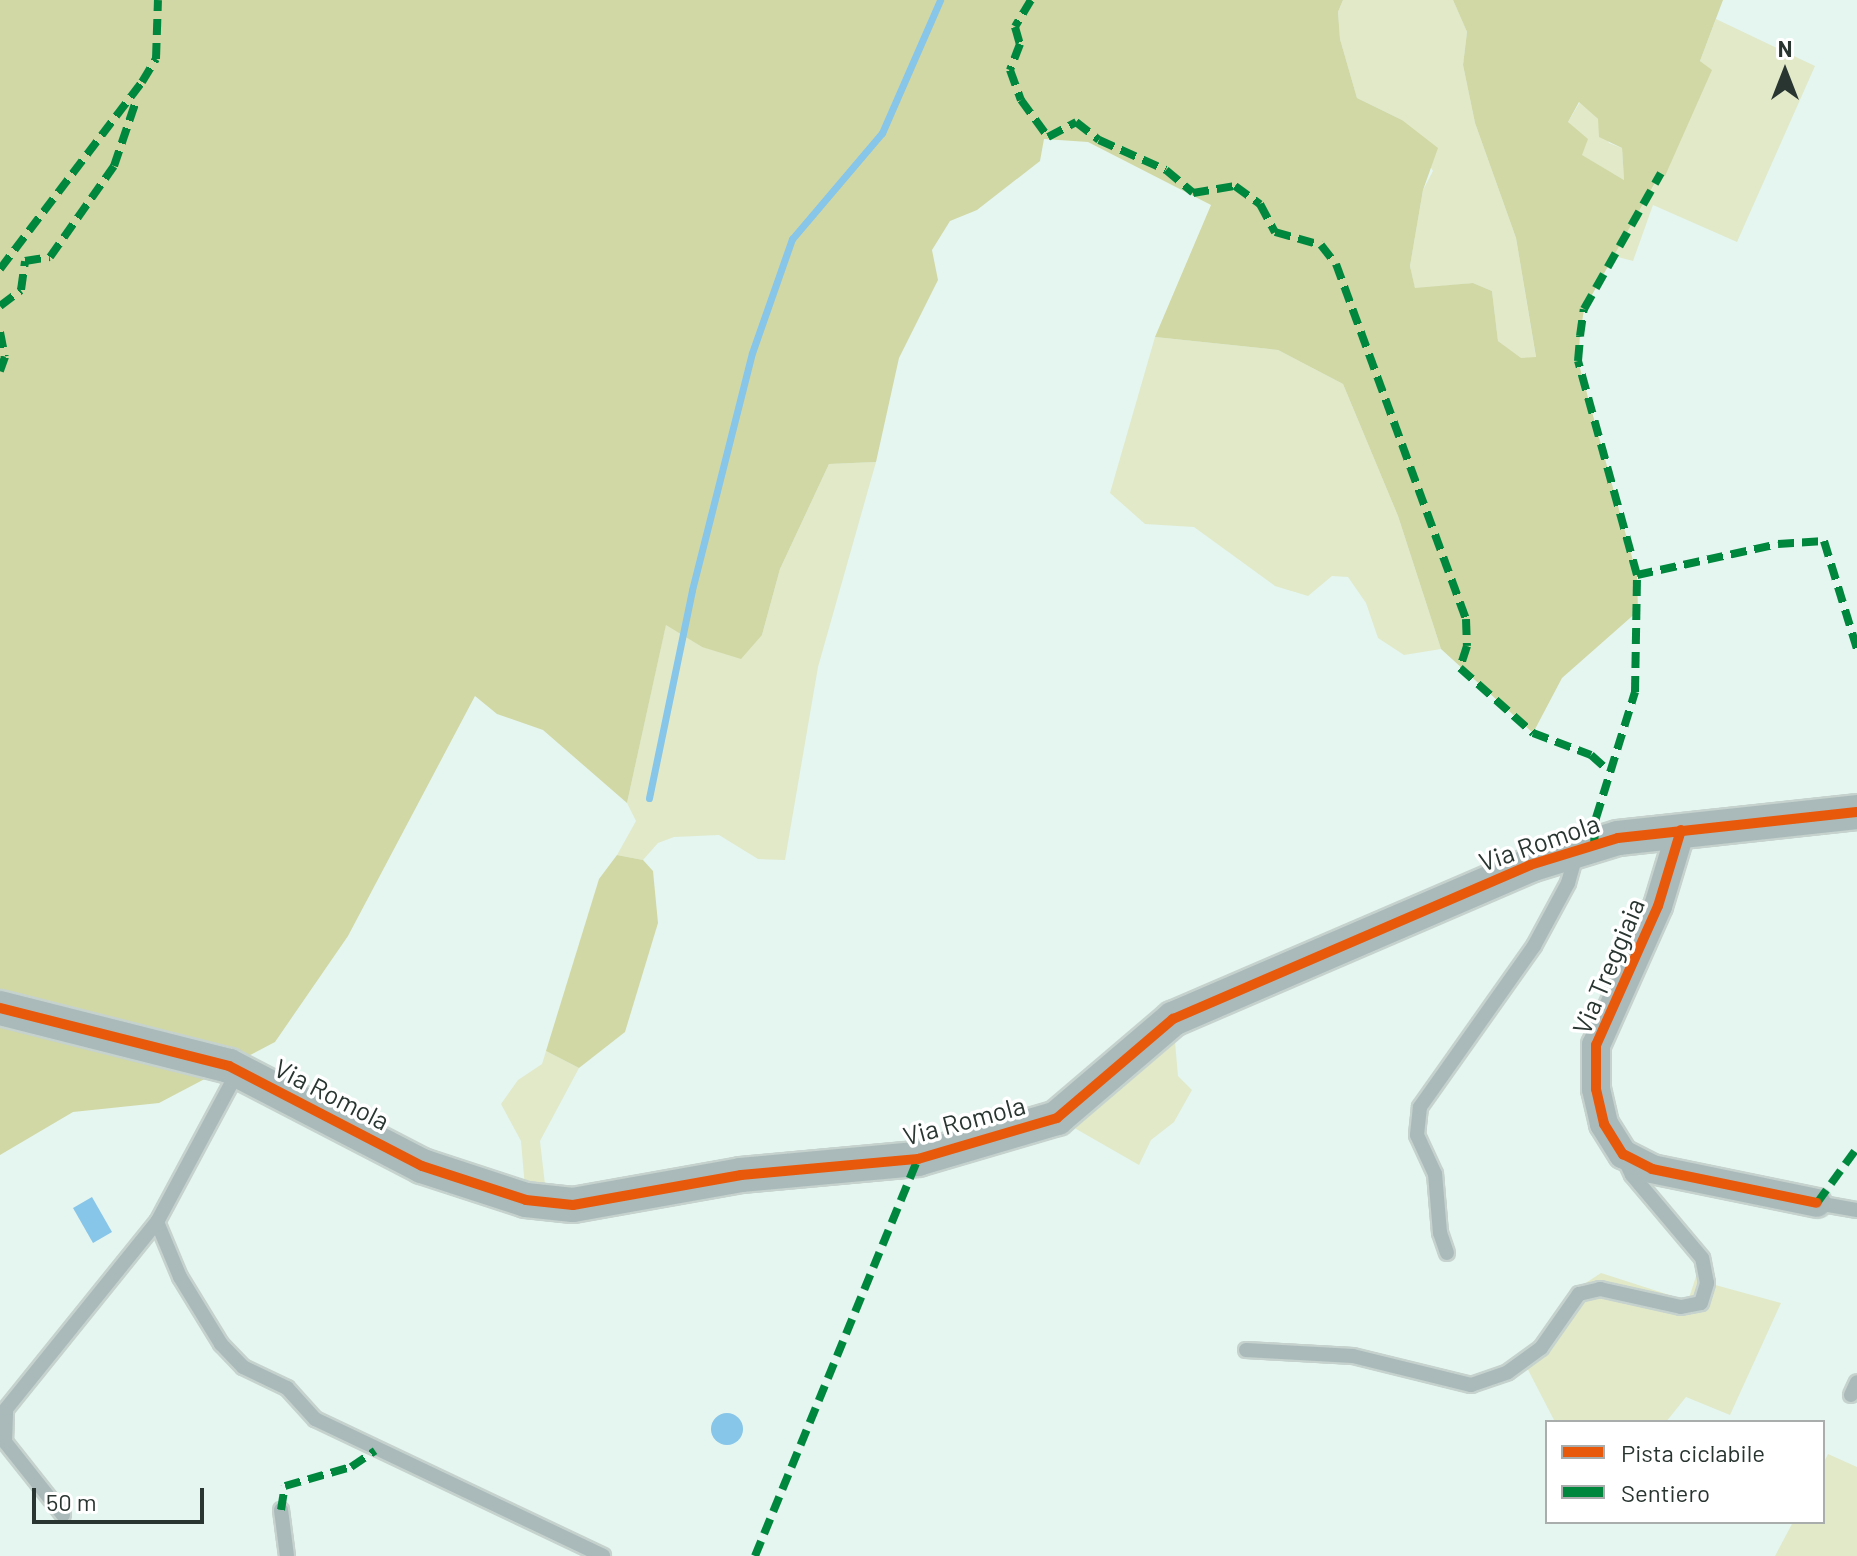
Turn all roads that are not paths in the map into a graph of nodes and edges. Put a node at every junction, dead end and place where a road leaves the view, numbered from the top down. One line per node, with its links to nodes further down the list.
1 (1857, 812): 2 (street, Via Romola)
2 (1681, 830): 3 (street, Via Romola); 6 (street, Via Treggiaia)
3 (1577, 851): 5 (street, Via Romola); 10 (lane)
4 (0, 1008): 5 (street, Via Romola)
5 (238, 1070): 9 (lane)
6 (1623, 1154): 7 (street); 11 (lane)
7 (1817, 1203): 8 (lane)
8 (1857, 1210)
9 (157, 1222): 13 (lane); 15 (lane)
10 (1447, 1253)
11 (1246, 1350)
12 (281, 1510): 14 (lane)
13 (63, 1515)
14 (287, 1556)
15 (603, 1556)

